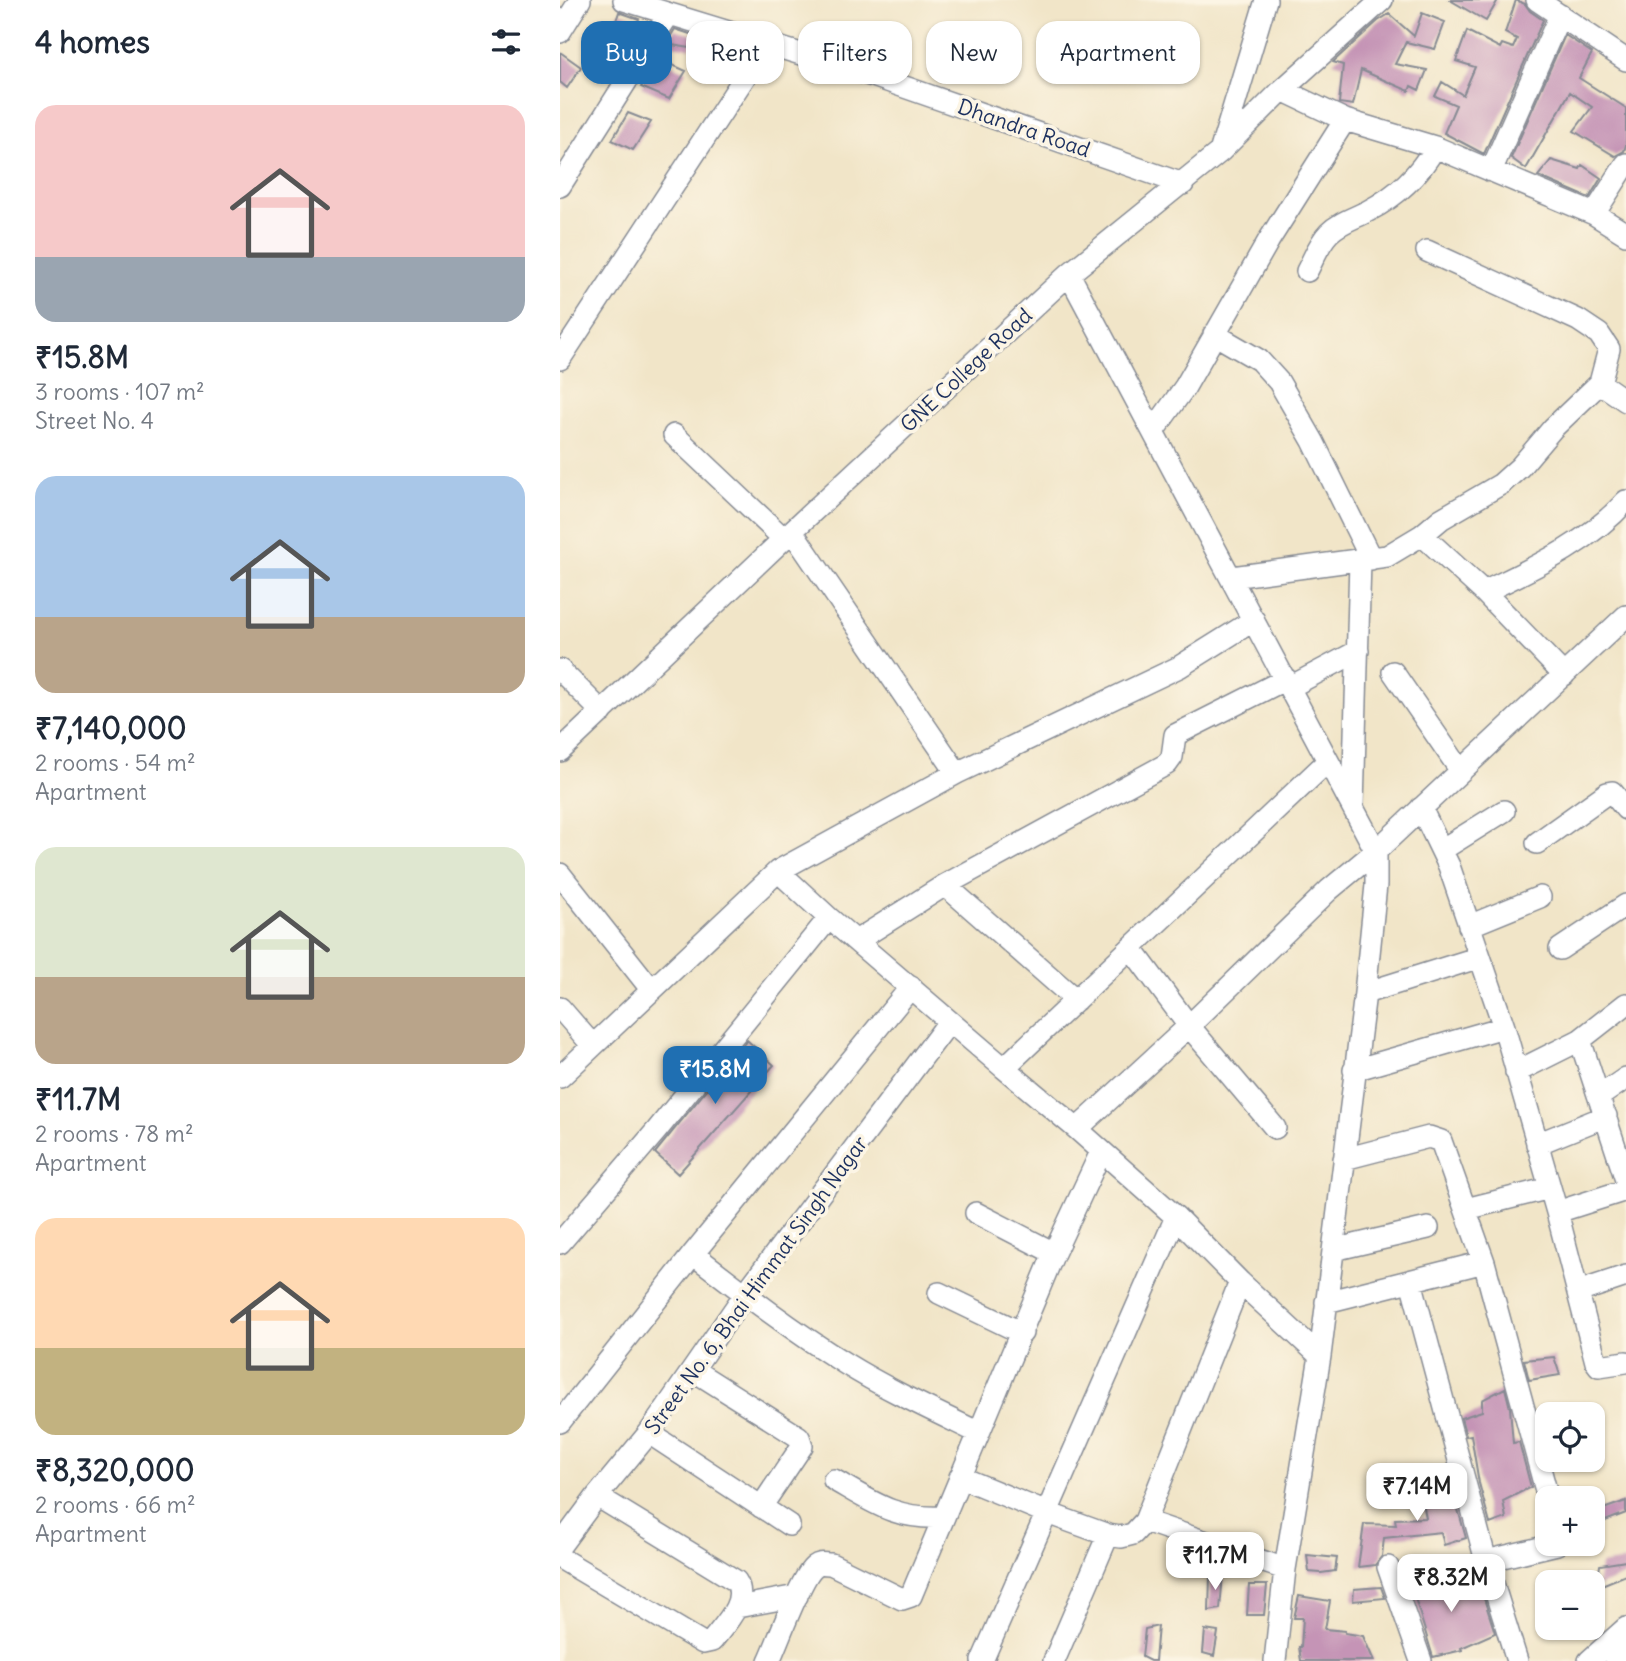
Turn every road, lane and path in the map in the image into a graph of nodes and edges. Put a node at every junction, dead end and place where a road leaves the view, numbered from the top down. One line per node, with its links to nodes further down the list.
1 (580, 0): 9 (street)
2 (624, 0): 6 (street, Dhandra Road)
3 (1266, 0): 16 (street)
4 (1382, 0): 13 (street, GNE College Road)
5 (1537, 0): 7 (street)
6 (669, 14): 8 (street, Dhandra Road); 20 (street)
7 (1560, 15): 11 (street); 18 (street)
8 (693, 21)
9 (560, 32)
10 (784, 48): 19 (street, Dhandra Road)
11 (1626, 60)
12 (740, 84): 27 (street)
13 (1282, 90): 14 (street); 16 (street, GNE College Road)
14 (1345, 120): 15 (street); 26 (street)
15 (1435, 147): 18 (street); 24 (street)
16 (1221, 151): 19 (street, GNE College Road)
17 (1626, 164): 21 (street)
18 (1491, 171): 21 (street)
19 (1183, 184): 25 (street, GNE College Road)
20 (560, 186)
21 (1594, 214): 22 (street)
22 (1626, 234)
23 (1427, 251): 28 (street)
24 (1307, 271)
25 (1069, 274): 30 (street); 33 (street, GNE College Road)
26 (1214, 334): 30 (street); 35 (street)
27 (560, 359)
28 (1600, 383): 29 (street); 34 (street)
29 (1626, 401)
30 (1154, 430): 36 (street)
31 (674, 435): 33 (street)
32 (1626, 501): 37 (street)
33 (788, 535): 45 (street, GNE College Road); 49 (street)
34 (1422, 535): 35 (street); 37 (street)
35 (1365, 560): 36 (street); 40 (street)
36 (1232, 577): 39 (street)
37 (1484, 592): 43 (street)
38 (1626, 616): 43 (street)
39 (1254, 620): 44 (street); 49 (street)
40 (1359, 651): 44 (street); 50 (street)
41 (560, 670): 45 (street)
42 (1393, 672): 48 (street)
43 (1564, 674): 48 (street)
44 (1288, 683): 47 (street); 59 (street)
45 (603, 712): 46 (street, GNE College Road)
46 (560, 751)
47 (1328, 761): 50 (street); 65 (street)
48 (1461, 771): 51 (street)
49 (957, 773): 57 (street)
50 (1353, 806): 56 (street)
51 (1421, 808): 55 (street); 56 (street)
52 (1626, 809): 54 (street)
53 (1504, 811): 55 (street)
54 (1537, 843)
55 (1443, 849): 63 (street)
56 (1376, 851): 70 (street); 75 (street)
57 (778, 871): 62 (street); 69 (street)
58 (560, 874): 69 (street)
59 (945, 885): 64 (street); 71 (street)
60 (1540, 897): 63 (street)
61 (1626, 905): 66 (street)
62 (829, 918): 64 (street); 98 (street)
63 (1469, 926): 67 (street)
64 (856, 941): 68 (street)
65 (1131, 948): 71 (street); 75 (street)
66 (1560, 949)
67 (1480, 957): 70 (street); 76 (street)
68 (911, 987): 74 (street); 101 (street)
69 (651, 989): 78 (street)
70 (1365, 993): 80 (street)
71 (1076, 1000): 79 (street)
72 (1626, 1004): 77 (street)
73 (560, 1008): 78 (street)
74 (949, 1022): 79 (street); 108 (street, Street No. 6, Bhai Himmat Singh Nagar)
75 (1189, 1026): 85 (street); 86 (street)
76 (1504, 1027): 80 (street); 81 (street)
77 (1580, 1040): 81 (street); 84 (street)
78 (593, 1046): 82 (street)
79 (1003, 1068): 86 (street)
80 (1354, 1070): 89 (street)
81 (1516, 1072): 87 (street)
82 (560, 1077)
83 (1626, 1078): 84 (street)
84 (1604, 1106): 87 (street); 90 (street)
85 (1275, 1128)
86 (1077, 1129): 88 (street)
87 (1537, 1144): 91 (street)
88 (1101, 1152): 96 (street); 100 (street)
89 (1344, 1159): 93 (street); 99 (street)
90 (1626, 1180)
91 (1550, 1188): 93 (street); 94 (street)
92 (1626, 1191): 94 (street)
93 (1466, 1209): 102 (street)
94 (1557, 1212): 106 (street)
95 (976, 1213): 100 (street)
96 (1176, 1217): 105 (street); 122 (street)
97 (1428, 1228): 99 (street)
98 (560, 1243)
99 (1333, 1250): 109 (street)
100 (1054, 1253): 110 (street)
101 (693, 1254): 108 (street); 114 (street)
102 (1484, 1262): 104 (street); 119 (street)
103 (1626, 1276): 106 (street)
104 (1411, 1281): 109 (street); 130 (street)
105 (1240, 1282): 111 (street); 124 (street)
106 (1578, 1292): 112 (street)
107 (939, 1293): 110 (street)
108 (745, 1294): 113 (street, Street No. 6, Bhai Himmat Singh Nagar); 116 (street)
109 (1326, 1302): 111 (street)
110 (1022, 1333): 116 (street)
111 (1320, 1356): 132 (street)
112 (1626, 1362)
113 (693, 1370): 115 (street, Street No. 6, Bhai Himmat Singh Nagar); 121 (street)
114 (560, 1422)
115 (649, 1433): 120 (street, Street No. 6, Bhai Himmat Singh Nagar); 121 (street)
116 (979, 1433): 117 (street)
117 (960, 1477): 122 (street); 123 (street)
118 (834, 1480): 123 (street)
119 (1545, 1486)
120 (597, 1496): 127 (street, Street No. 6, Bhai Himmat Singh Nagar); 134 (street)
121 (761, 1507): 125 (street)
122 (1047, 1513): 126 (street); 138 (street)
123 (944, 1517): 133 (street)
124 (1145, 1521): 126 (street); 132 (street)
125 (789, 1525)
126 (1108, 1535): 139 (street)
127 (560, 1546)
128 (1535, 1549): 130 (street)
129 (560, 1558): 134 (street)
130 (1486, 1561): 142 (street)
131 (1388, 1567): 141 (street)
132 (1285, 1569): 140 (street)
133 (797, 1596): 134 (street); 137 (street)
134 (737, 1607)
135 (1626, 1628): 143 (street)
136 (1626, 1656): 144 (highway)
137 (769, 1661)
138 (982, 1661)
139 (1054, 1661)
140 (1275, 1661)
141 (1421, 1661)
142 (1517, 1661)
143 (1589, 1661)
144 (1620, 1661)

